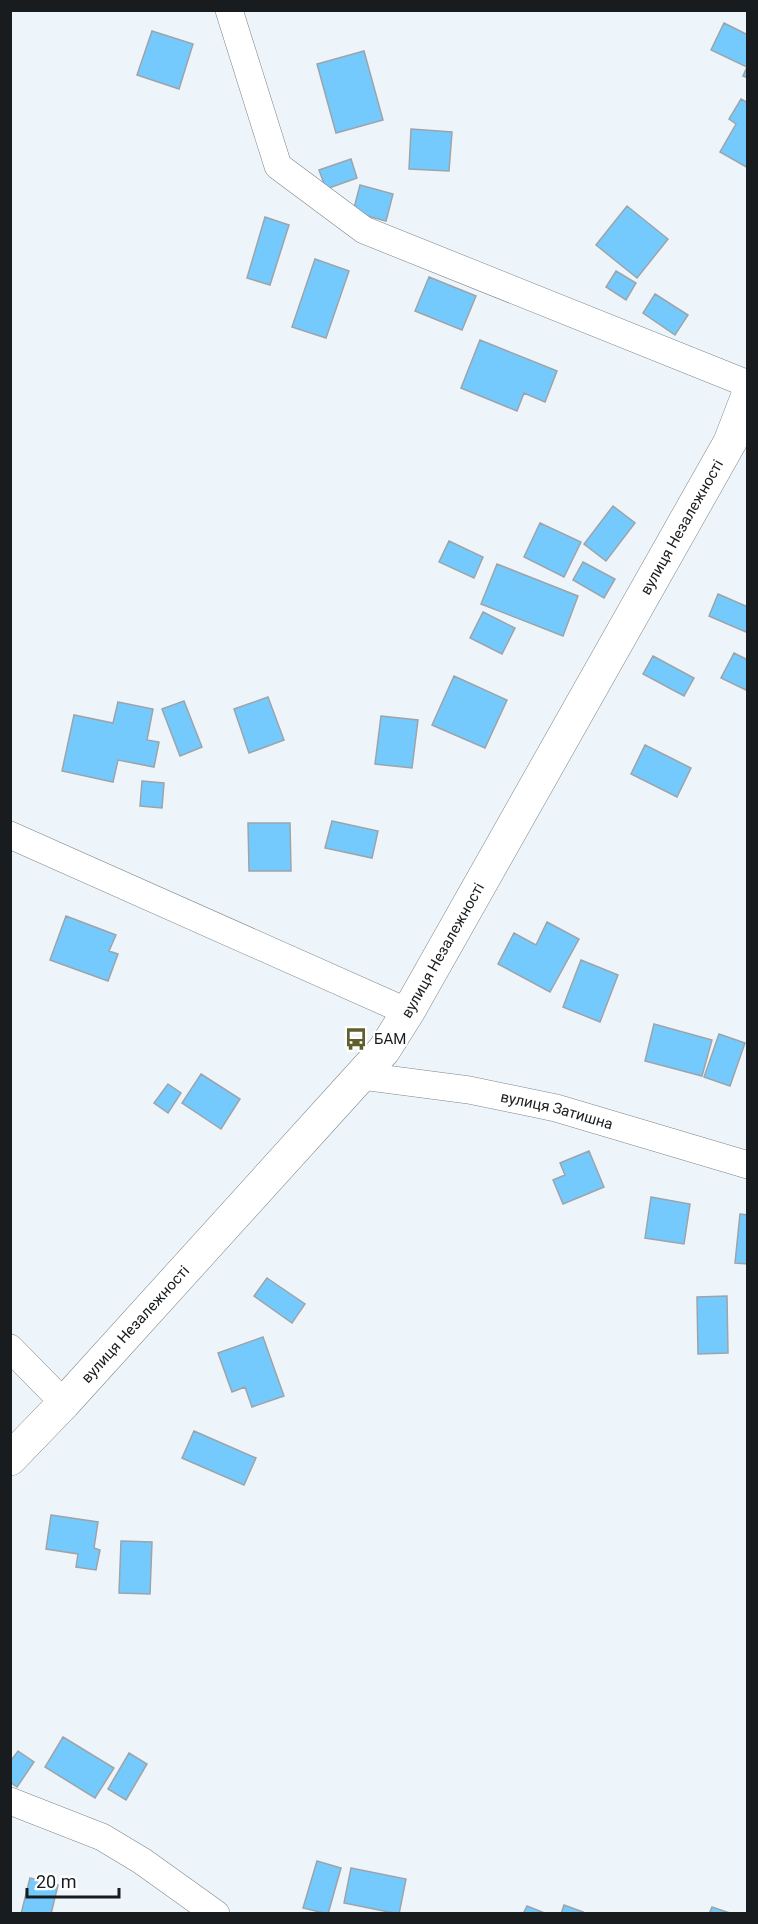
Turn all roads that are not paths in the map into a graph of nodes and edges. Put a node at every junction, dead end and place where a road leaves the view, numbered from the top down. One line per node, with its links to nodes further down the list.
1 (229, 10): 2 (street)
2 (747, 384)
3 (747, 395): 4 (street, вулиця Незалежності)
4 (739, 443): 6 (street, вулиця Незалежності)
5 (10, 835): 6 (street)
6 (408, 1012): 7 (street, вулиця Незалежності)
7 (362, 1076): 8 (street, вулиця Затишна); 10 (street, вулиця Незалежності)
8 (747, 1165)
9 (10, 1348): 10 (street)
10 (64, 1403): 11 (street, вулиця Незалежності)
11 (10, 1459)
12 (10, 1801): 13 (street)
13 (216, 1914)

